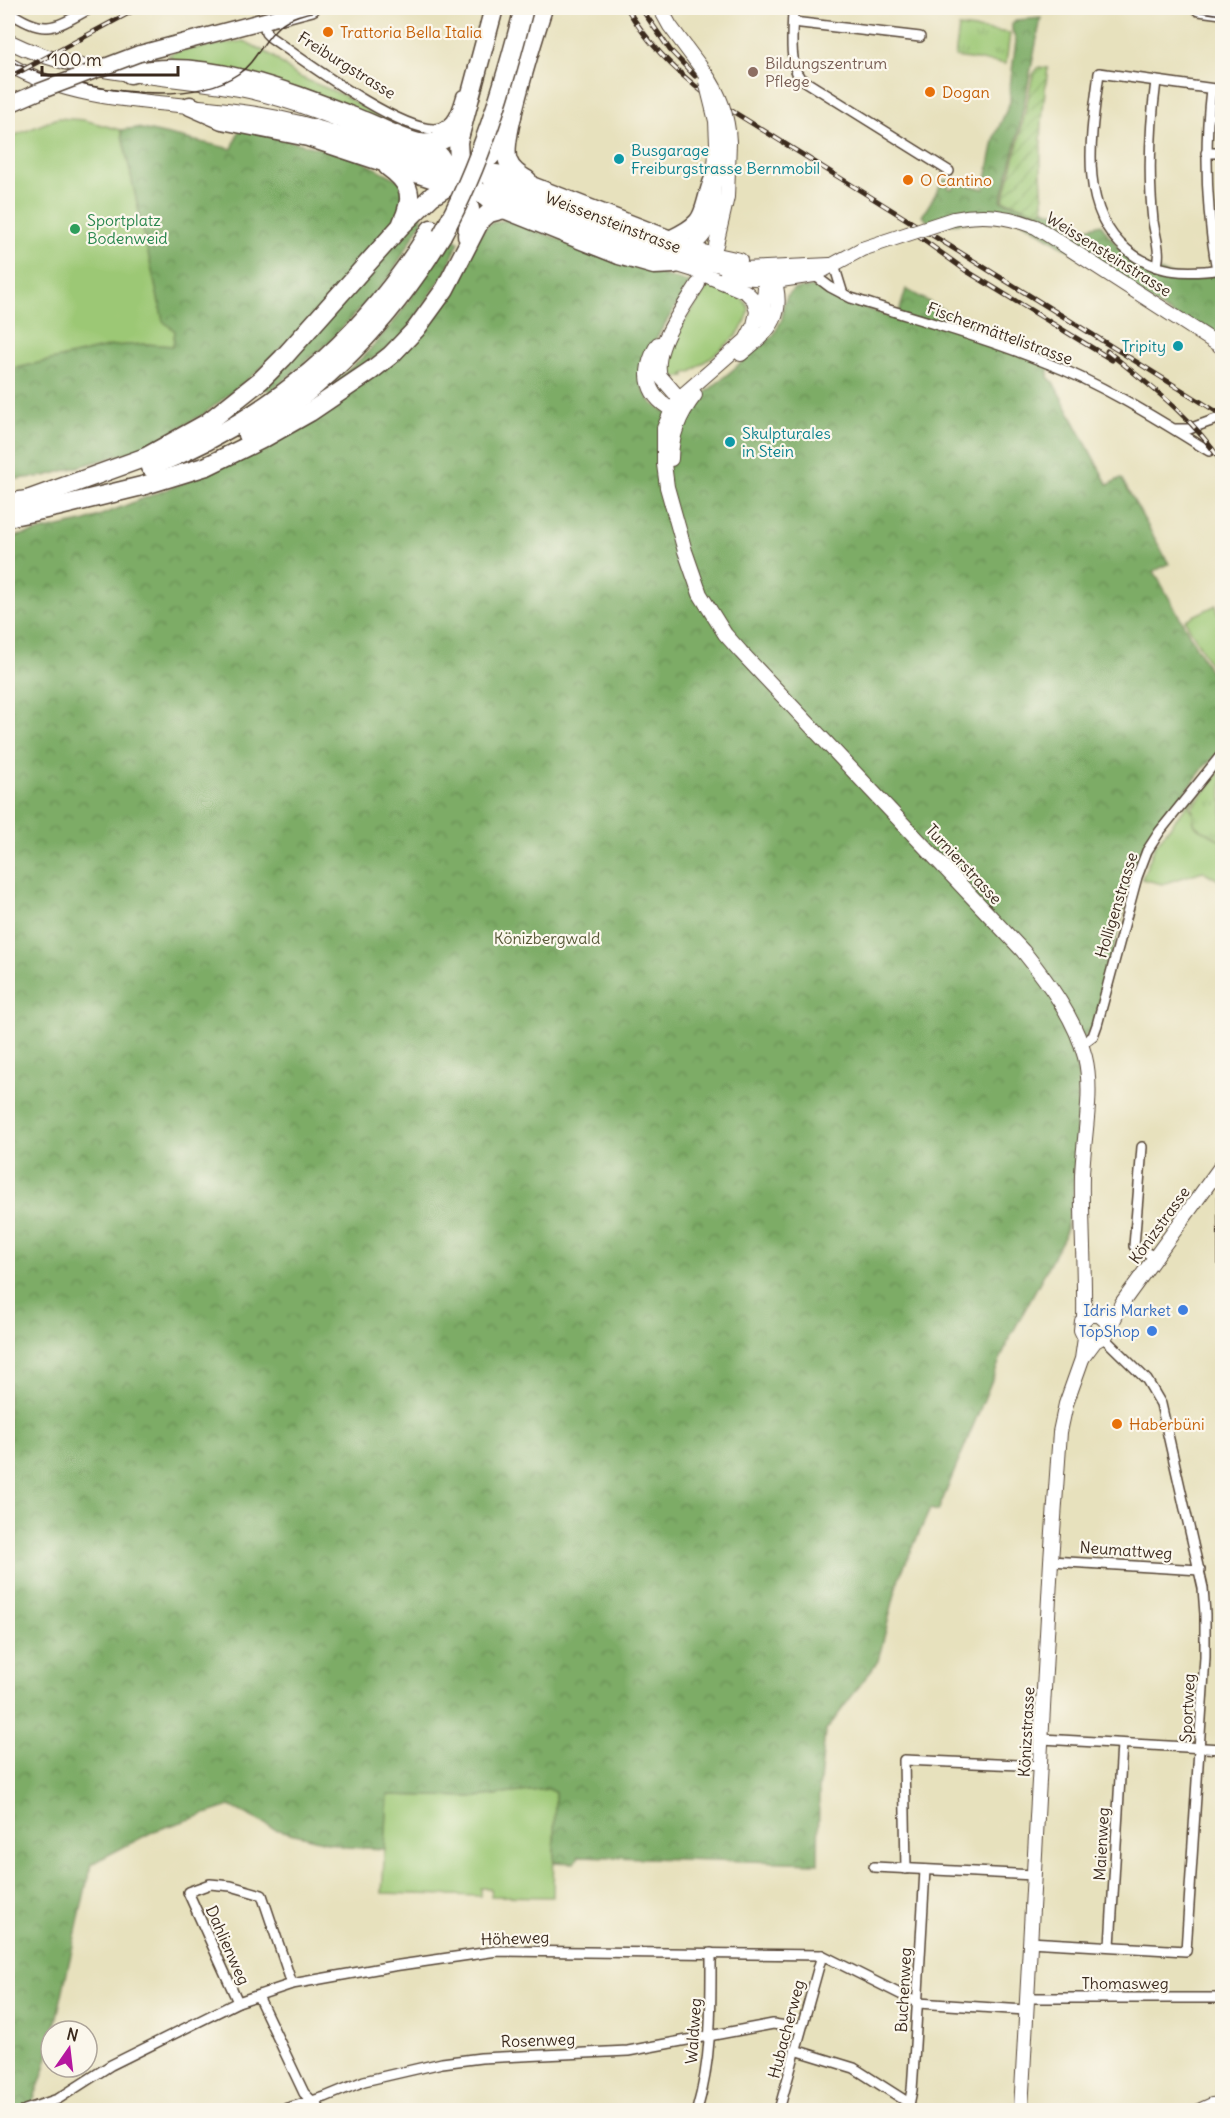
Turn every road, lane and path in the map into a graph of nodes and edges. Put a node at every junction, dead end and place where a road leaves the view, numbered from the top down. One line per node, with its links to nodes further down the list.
1 (91, 8): 10 (street)
2 (312, 8): 13 (main road, Freiburgstrasse)
3 (494, 8): 22 (highway)
4 (511, 8): 39 (highway)
5 (524, 8): 39 (highway, bridge)
6 (543, 8): 25 (highway)
7 (660, 8): 28 (main road, bridge)
8 (793, 8): 12 (street)
9 (1199, 8): 11 (main road)
10 (8, 11)
11 (1222, 11)
12 (793, 22): 14 (street); 32 (street)
13 (265, 27): 22 (street, Freiburgstrasse); 23 (main road, Freiburgstrasse, bridge)
14 (920, 37)
15 (8, 41): 18 (main road)
16 (8, 46): 18 (main road)
17 (8, 64): 24 (main road)
18 (130, 74): 24 (main road); 27 (highway)
19 (1156, 81): 20 (street); 44 (street); 44 (street)
20 (1211, 89): 21 (street); 29 (street)
21 (1222, 90)
22 (465, 102): 26 (highway)
23 (8, 105)
24 (190, 106): 31 (highway)
25 (514, 109): 33 (highway); 36 (highway)
26 (461, 129): 27 (highway); 33 (highway)
27 (420, 143): 33 (highway)
28 (723, 143): 34 (main road); 41 (main road)
29 (1206, 153): 30 (street); 45 (street)
30 (1222, 153)
31 (377, 159): 33 (highway); 38 (highway)
32 (949, 171)
33 (459, 177): 36 (highway); 37 (highway); 38 (highway); 40 (highway)
34 (714, 178): 42 (highway)
35 (489, 186): 42 (main road, Weissensteinstrasse)
36 (544, 190): 42 (highway)
37 (504, 210): 40 (highway); 42 (highway)
38 (400, 227): 60 (highway)
39 (436, 232): 59 (highway); 60 (highway)
40 (467, 244): 59 (highway)
41 (716, 245)
42 (678, 249): 46 (main road, Weissensteinstrasse); 48 (main road, Weissensteinstrasse)
43 (834, 265): 46 (main road, Weissensteinstrasse); 47 (main road, Weissensteinstrasse); 49 (street); 52 (main road, Weissensteinstrasse, bridge)
44 (1156, 267): 45 (street)
45 (1220, 269)
46 (768, 274): 47 (main road, Weissensteinstrasse); 48 (main road, Weissensteinstrasse); 51 (main road, Turnierstrasse); 55 (main road, Turnierstrasse)
47 (814, 275): 49 (street, Fischermättelistrasse)
48 (697, 278): 50 (main road); 51 (main road, Turnierstrasse)
49 (843, 294): 57 (street, Fischermättelistrasse)
50 (674, 324): 54 (main road); 55 (main road)
51 (746, 340): 53 (main road, Turnierstrasse)
52 (1222, 346)
53 (719, 363): 54 (main road, Turnierstrasse); 55 (main road, Turnierstrasse)
54 (666, 384): 55 (main road)
55 (680, 407): 64 (main road, Turnierstrasse)
56 (1222, 417): 57 (street)
57 (1174, 428): 58 (street, Fischermättelistrasse)
58 (1209, 451)
59 (105, 495): 62 (highway)
60 (30, 500): 61 (highway)
61 (8, 503)
62 (8, 517)
63 (1222, 754): 64 (street, Holligenstrasse)
64 (1081, 1045): 68 (main road, Turnierstrasse)
65 (1142, 1147): 67 (street)
66 (1222, 1166): 67 (main road, Könizstrasse)
67 (1157, 1258): 68 (main road, Könizstrasse)
68 (1096, 1327): 69 (main road, Könizstrasse); 70 (street, Sportweg)
69 (1051, 1561): 70 (street, Neumattweg); 71 (main road, Könizstrasse)
70 (1200, 1570): 73 (street, Sportweg)
71 (1042, 1739): 72 (street); 75 (main road, Könizstrasse)
72 (1122, 1744): 73 (street); 81 (street, Maienweg)
73 (1199, 1748): 74 (street); 81 (street, Sportweg)
74 (1222, 1749)
75 (1041, 1766): 77 (street); 79 (main road, Könizstrasse)
76 (874, 1867): 77 (street)
77 (906, 1869): 78 (street)
78 (925, 1870): 79 (street); 88 (street, Buchenweg)
79 (1034, 1875): 80 (main road, Könizstrasse)
80 (1029, 1942): 81 (street, Sportweg); 89 (main road, Könizstrasse)
81 (1110, 1946)
82 (711, 1953): 83 (street, Höheweg); 84 (street, Höheweg); 91 (street, Waldweg)
83 (822, 1955): 88 (street, Höheweg); 90 (street, Hubacherweg)
84 (292, 1984): 85 (street, Höheweg); 87 (street, Dahlienweg)
85 (258, 1996): 87 (street, Höheweg); 93 (street)
86 (1222, 1998): 89 (street, Thomasweg)
87 (238, 2002): 96 (street, Höheweg)
88 (918, 2003): 89 (street, Höheweg); 95 (street, Buchenweg)
89 (1026, 2004): 101 (main road, Könizstrasse)
90 (800, 2028): 91 (street, Rosenweg); 92 (street, Hubacherweg)
91 (710, 2036): 93 (street, Rosenweg); 99 (street, Waldweg)
92 (795, 2050): 95 (street); 100 (street, Hubacherweg)
93 (312, 2101): 97 (street, Rosenweg); 98 (street)
94 (1222, 2104): 102 (main road)
95 (908, 2107)
96 (25, 2110)
97 (281, 2110)
98 (321, 2110)
99 (697, 2110)
100 (779, 2110)
101 (1021, 2110)
102 (1201, 2110)

